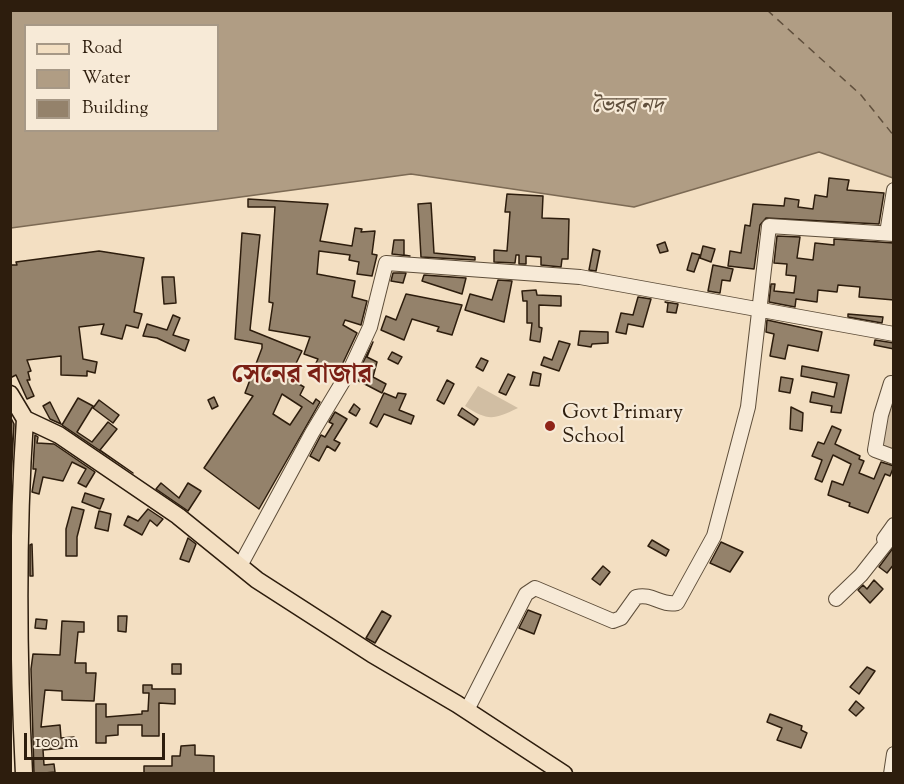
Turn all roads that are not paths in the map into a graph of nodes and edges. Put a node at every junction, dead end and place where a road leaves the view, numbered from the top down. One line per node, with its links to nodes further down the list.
1 (894, 190): 2 (street)
2 (890, 233): 3 (street)
3 (760, 309): 4 (street); 10 (street); 12 (street)
4 (894, 334)
5 (894, 384): 8 (street)
6 (10, 394): 7 (main road)
7 (25, 419): 10 (main road); 14 (main road)
8 (894, 457)
9 (894, 525): 11 (street)
10 (240, 566): 12 (main road)
11 (836, 599)
12 (467, 710): 15 (main road)
13 (894, 754): 16 (street)
14 (24, 774)
15 (564, 774)
16 (891, 774)

